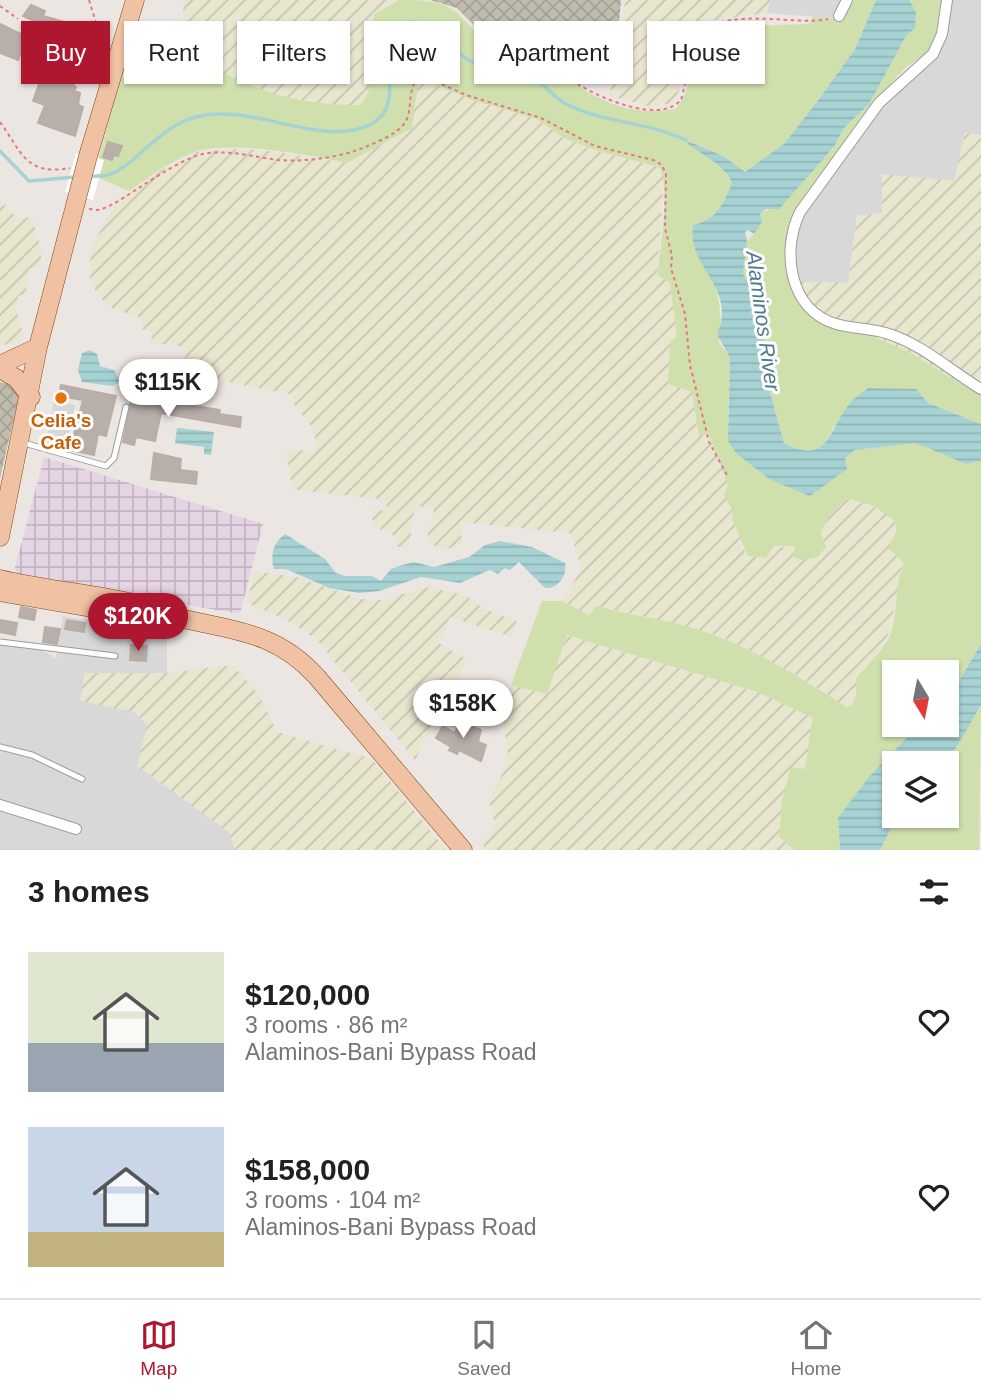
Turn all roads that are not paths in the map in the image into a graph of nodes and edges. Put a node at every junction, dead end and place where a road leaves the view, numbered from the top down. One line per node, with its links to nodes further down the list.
1 (135, 0): 5 (main road)
2 (847, 0): 4 (street)
3 (947, 0): 8 (street)
4 (839, 16)
5 (38, 347): 6 (main road); 7 (main road)
6 (3, 366): 7 (main road); 9 (main road)
7 (34, 372): 9 (main road)
8 (981, 389)
9 (31, 397): 11 (main road)
10 (126, 407): 11 (lane)
11 (21, 442): 12 (main road)
12 (0, 537)
13 (0, 579): 15 (main road)
14 (0, 592): 15 (main road)
15 (166, 614): 22 (main road)
16 (0, 642): 17 (lane)
17 (115, 656)
18 (0, 747): 19 (lane)
19 (82, 779)
20 (0, 805): 21 (street)
21 (76, 829)
22 (463, 850)

